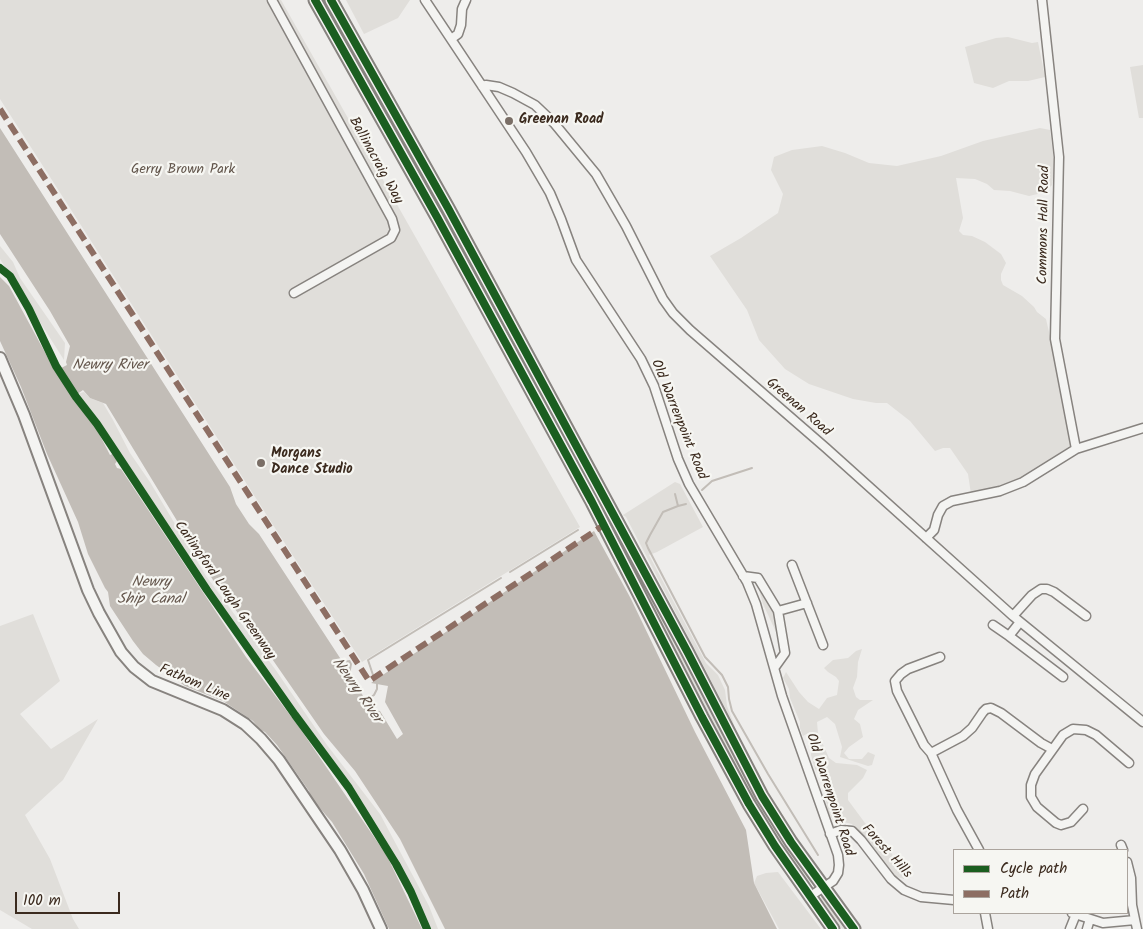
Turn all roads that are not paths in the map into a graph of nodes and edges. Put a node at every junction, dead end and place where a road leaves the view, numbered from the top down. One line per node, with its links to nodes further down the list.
1 (272, 0): 9 (street, Ballinacraig Way)
2 (316, 0): 36 (highway)
3 (330, 0): 35 (highway)
4 (425, 0): 7 (street, Old Warrenpoint Road)
5 (466, 0): 7 (street)
6 (1042, 0): 12 (street, Commons Hall Road)
7 (451, 39): 8 (street, Old Warrenpoint Road)
8 (482, 86): 13 (street, Greenan Road); 15 (street, Old Warrenpoint Road)
9 (294, 293)
10 (0, 358): 44 (main road, Fathom Line)
11 (1143, 428): 12 (street)
12 (1076, 449): 13 (street)
13 (926, 538): 18 (street, Greenan Road)
14 (792, 566): 16 (street)
15 (743, 576): 17 (street); 25 (street, Old Warrenpoint Road)
16 (807, 603): 17 (street); 23 (street)
17 (778, 611): 25 (street)
18 (1013, 616): 19 (street); 20 (street, Greenan Road)
19 (1086, 616)
20 (1020, 622): 22 (street); 27 (street, Greenan Road)
21 (993, 625): 22 (street)
22 (1009, 636): 26 (street)
23 (823, 645)
24 (940, 657): 29 (street)
25 (775, 667): 32 (street, Old Warrenpoint Road)
26 (1063, 677)
27 (1143, 722)
28 (1052, 749): 29 (street); 30 (street); 31 (street)
29 (931, 753): 33 (street)
30 (1129, 763)
31 (1083, 809)
32 (830, 834): 35 (street, Old Warrenpoint Road); 37 (street, Forest Hills)
33 (979, 849)
34 (1128, 866): 42 (street)
35 (823, 887): 36 (street, Old Warrenpoint Road); 43 (highway)
36 (809, 897): 45 (highway)
37 (953, 900)
38 (985, 914): 46 (street)
39 (1074, 914): 47 (street)
40 (1077, 914): 41 (street)
41 (1090, 919): 42 (street); 48 (street)
42 (1135, 920): 49 (street)
43 (850, 925)
44 (381, 929)
45 (833, 929)
46 (988, 929)
47 (1070, 929)
48 (1087, 929)
49 (1137, 929)

